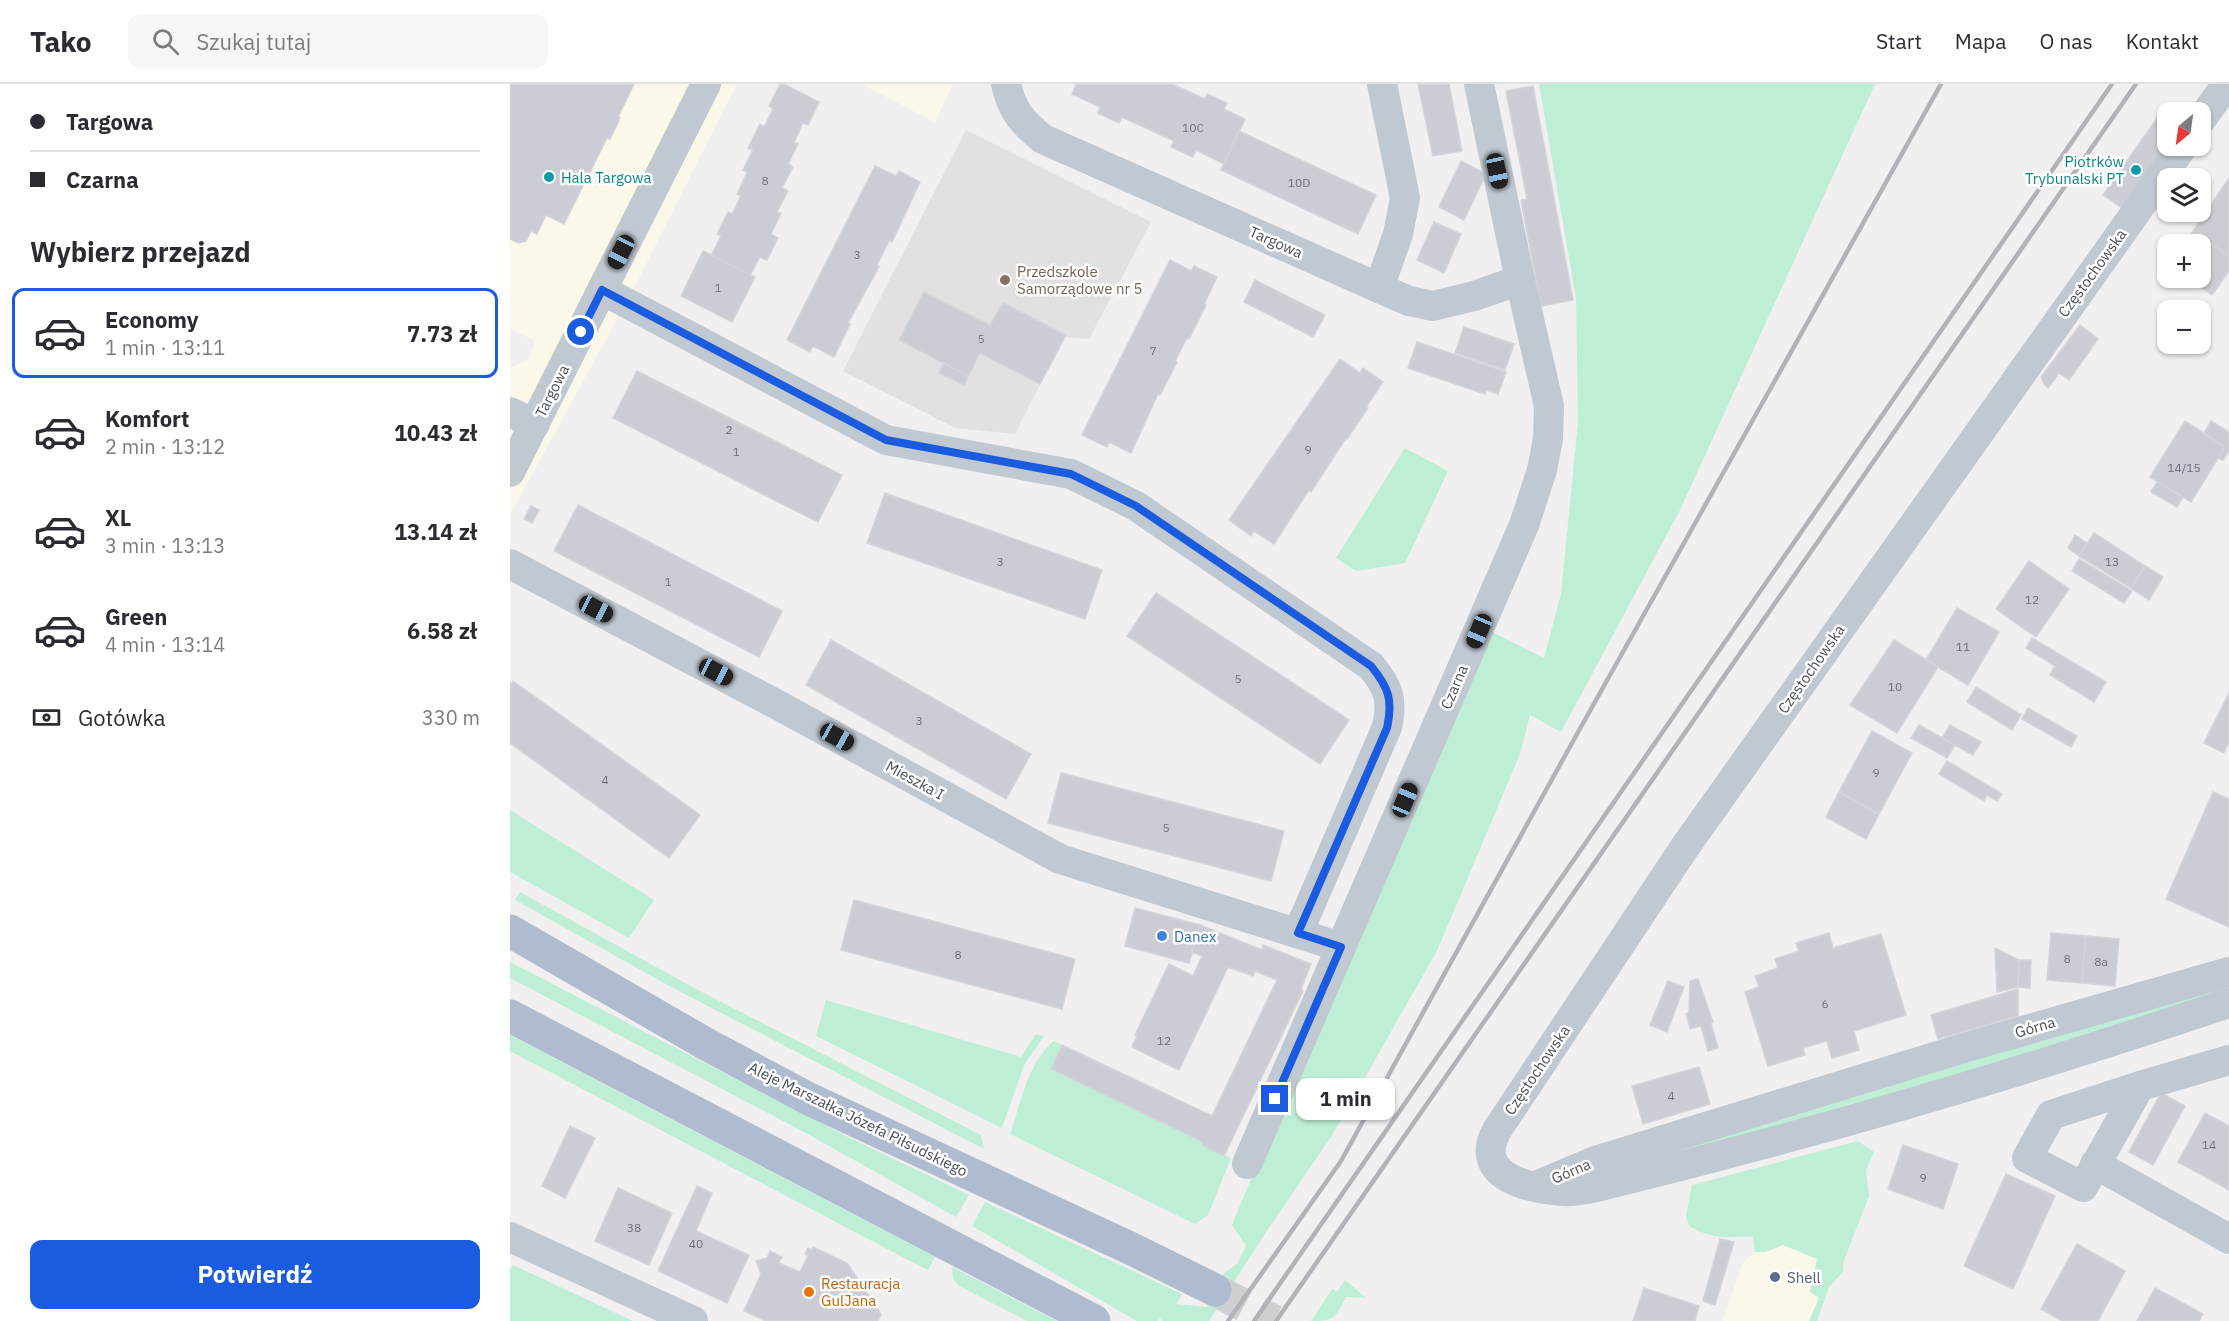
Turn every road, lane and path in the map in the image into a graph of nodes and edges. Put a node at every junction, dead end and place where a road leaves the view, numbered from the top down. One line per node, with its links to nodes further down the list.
1 (706, 84): 10 (street, Targowa)
2 (1006, 84): 9 (street, Targowa)
3 (1382, 84): 9 (street)
4 (1479, 84): 8 (street, Czarna)
5 (2227, 84): 6 (street)
6 (2211, 106)
7 (2176, 156): 24 (street, Częstochowska)
8 (1520, 280): 9 (street, Targowa); 16 (street, Czarna)
9 (1378, 288)
10 (602, 290): 11 (street, Targowa); 15 (street)
11 (523, 418): 12 (street, Targowa)
12 (510, 472)
13 (510, 564): 15 (street, Mieszka I)
14 (510, 931): 27 (main road, Aleje Marszałka Józefa Piłsudskiego)
15 (1298, 933): 16 (street, Mieszka I)
16 (1341, 947): 22 (street, Czarna)
17 (2229, 972): 24 (street, Górna)
18 (2229, 1003): 24 (street, Górna)
19 (510, 1016): 29 (main road)
20 (2229, 1060): 21 (street)
21 (2140, 1086): 23 (street); 23 (street)
22 (1247, 1164)
23 (2095, 1164): 26 (street)
24 (1535, 1186)
25 (510, 1237): 28 (street)
26 (2229, 1239)
27 (1215, 1290)
28 (693, 1321)
29 (1094, 1321)

